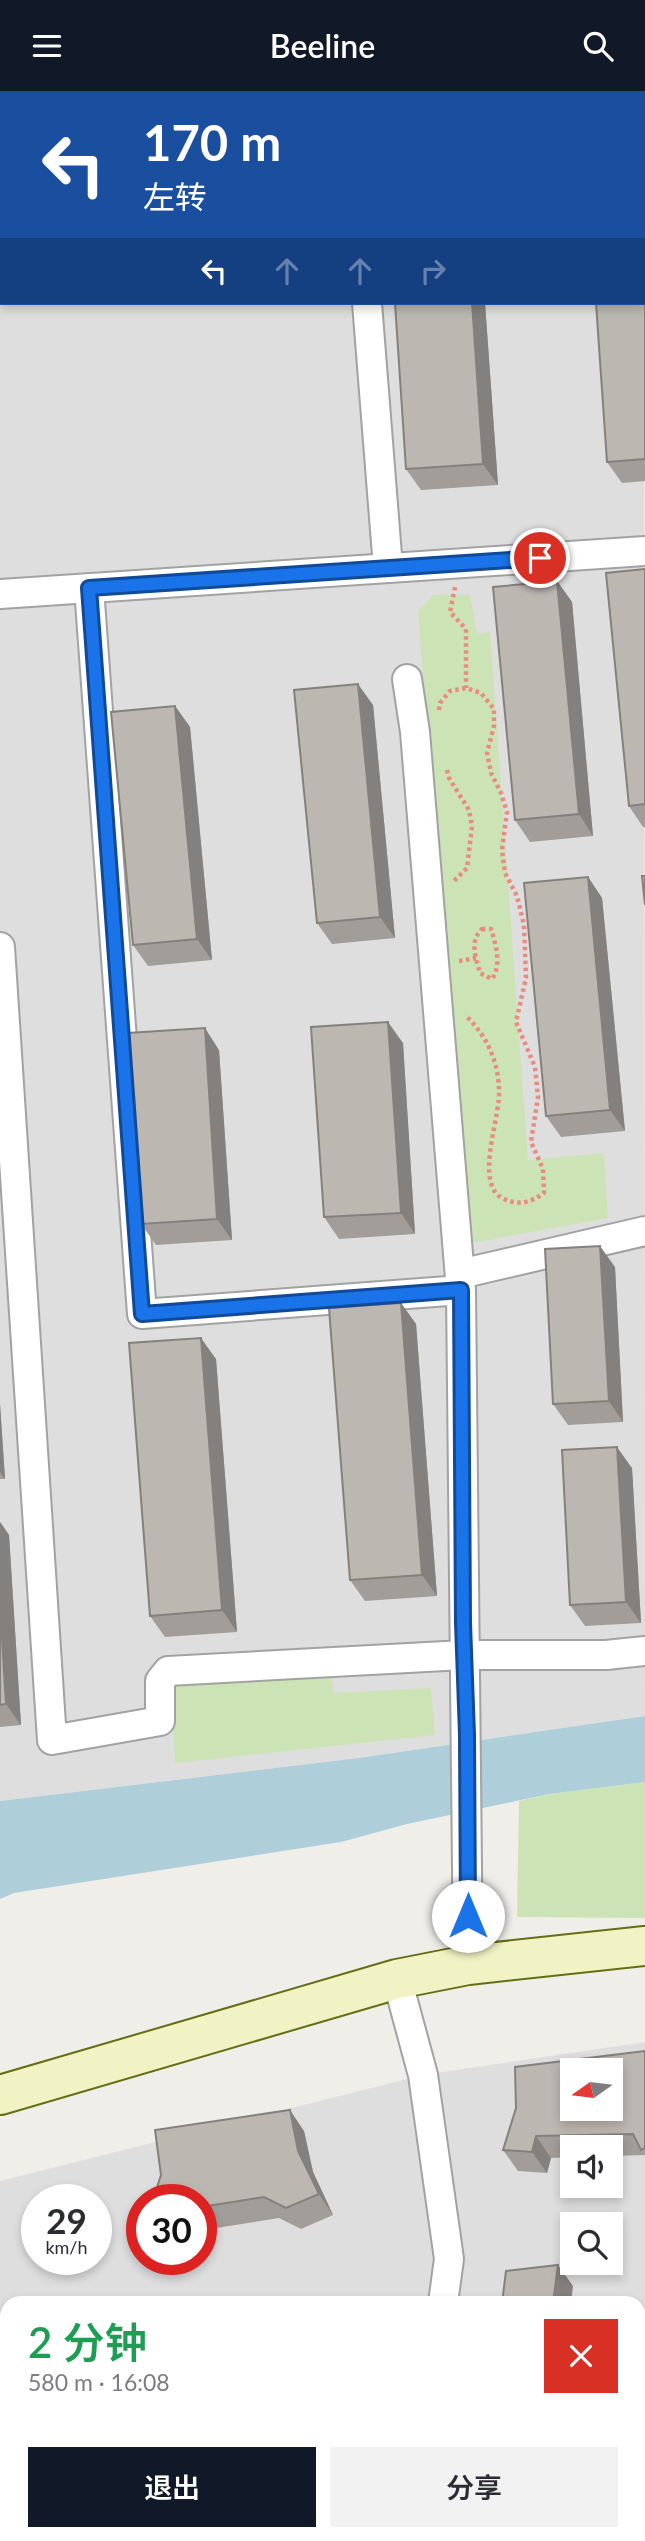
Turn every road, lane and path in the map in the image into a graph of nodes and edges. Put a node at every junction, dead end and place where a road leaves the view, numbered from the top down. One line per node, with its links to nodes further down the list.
1 (367, 305): 4 (street)
2 (645, 551): 3 (street)
3 (460, 563): 4 (street); 8 (path)
4 (388, 568): 5 (street)
5 (89, 588): 6 (street); 16 (street)
6 (0, 593)
7 (407, 679): 11 (street)
8 (466, 688): 9 (path); 14 (path)
9 (437, 719)
10 (446, 767): 11 (path)
11 (430, 907): 14 (street)
12 (0, 947): 18 (street)
13 (480, 973): 13 (path)
14 (438, 1010): 16 (street)
15 (645, 1231): 16 (street)
16 (460, 1282): 18 (street)
17 (645, 1651): 18 (street)
18 (464, 1655): 20 (street)
19 (645, 1946): 20 (street)
20 (468, 1965): 21 (street)
21 (397, 1979): 22 (street); 23 (street)
22 (0, 2095)
23 (444, 2296)

